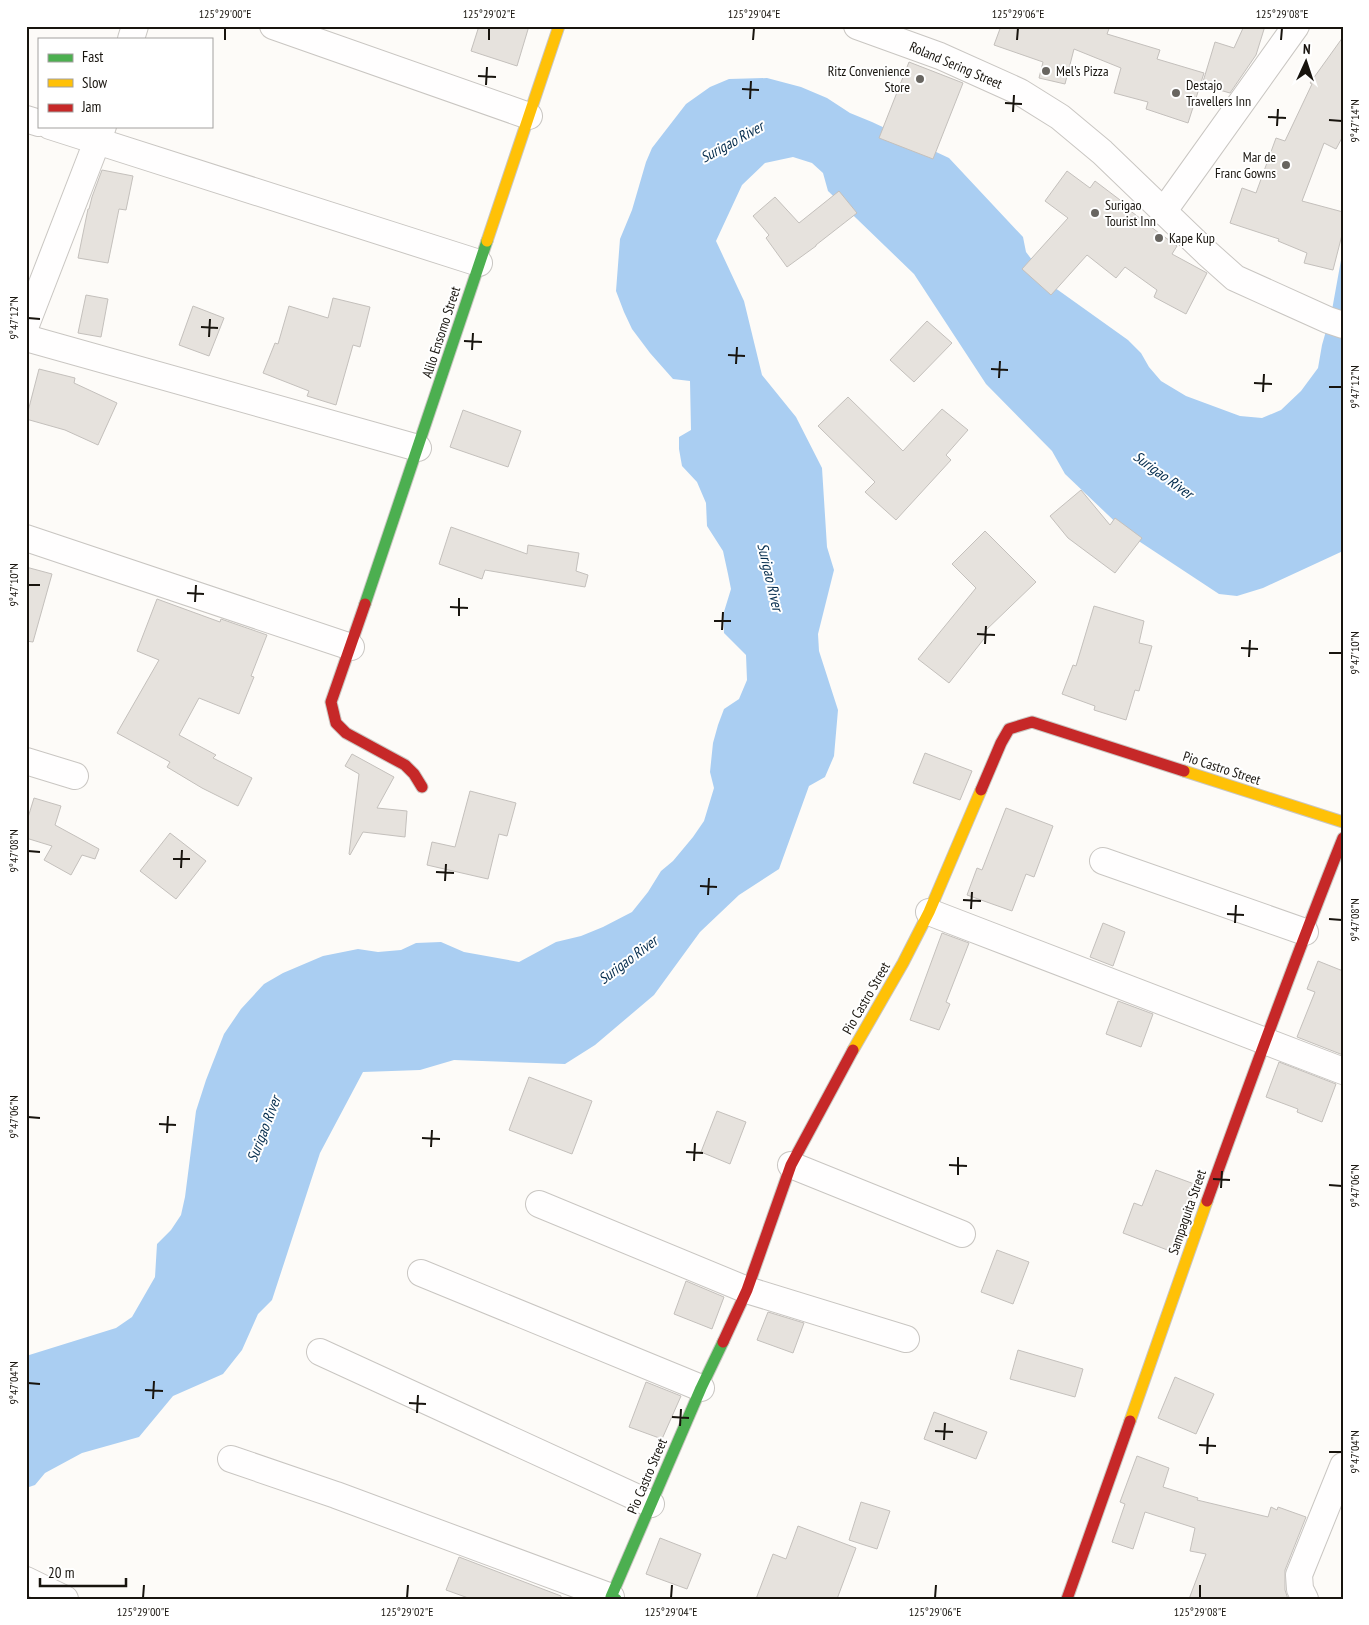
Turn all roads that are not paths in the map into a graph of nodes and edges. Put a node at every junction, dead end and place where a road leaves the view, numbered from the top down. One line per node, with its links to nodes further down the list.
1 (135, 26): 6 (street)
2 (273, 26): 7 (street)
3 (559, 26): 7 (street, Alilo Ensomo Street)
4 (857, 26): 12 (street, Roland Sering Street)
5 (1296, 26): 12 (street)
6 (131, 38)
7 (529, 116): 13 (street, Alilo Ensomo Street)
8 (26, 119): 9 (street)
9 (38, 123)
10 (63, 128): 11 (street)
11 (101, 134): 13 (street); 15 (street)
12 (1164, 212): 14 (street, Roland Sering Street)
13 (480, 263): 17 (street, Alilo Ensomo Street)
14 (1335, 323)
15 (26, 325)
16 (26, 338): 17 (street)
17 (418, 448): 19 (street, Alilo Ensomo Street)
18 (26, 538): 19 (street)
19 (352, 647): 22 (street, Alilo Ensomo Street)
20 (26, 761): 21 (street)
21 (75, 776)
22 (422, 788)
23 (1343, 822): 26 (street, Pio Castro Street)
24 (1343, 838): 27 (street, Sampaguita Street)
25 (1103, 860): 27 (street)
26 (929, 912): 28 (street); 30 (street, Pio Castro Street)
27 (1304, 932): 28 (street, Sampaguita Street)
28 (1264, 1041): 29 (street); 44 (street, Sampaguita Street)
29 (1343, 1071)
30 (791, 1165): 32 (street); 34 (street, Pio Castro Street)
31 (539, 1204): 34 (street)
32 (962, 1234)
33 (421, 1273): 37 (street)
34 (747, 1290): 35 (street); 37 (street, Pio Castro Street)
35 (906, 1339)
36 (320, 1352): 40 (street)
37 (700, 1388): 40 (street, Pio Castro Street)
38 (231, 1459): 42 (street)
39 (1343, 1466): 45 (street)
40 (651, 1504): 42 (street, Pio Castro Street)
41 (26, 1580): 43 (street)
42 (613, 1598)
43 (65, 1599)
44 (1067, 1599)
45 (1305, 1599)

